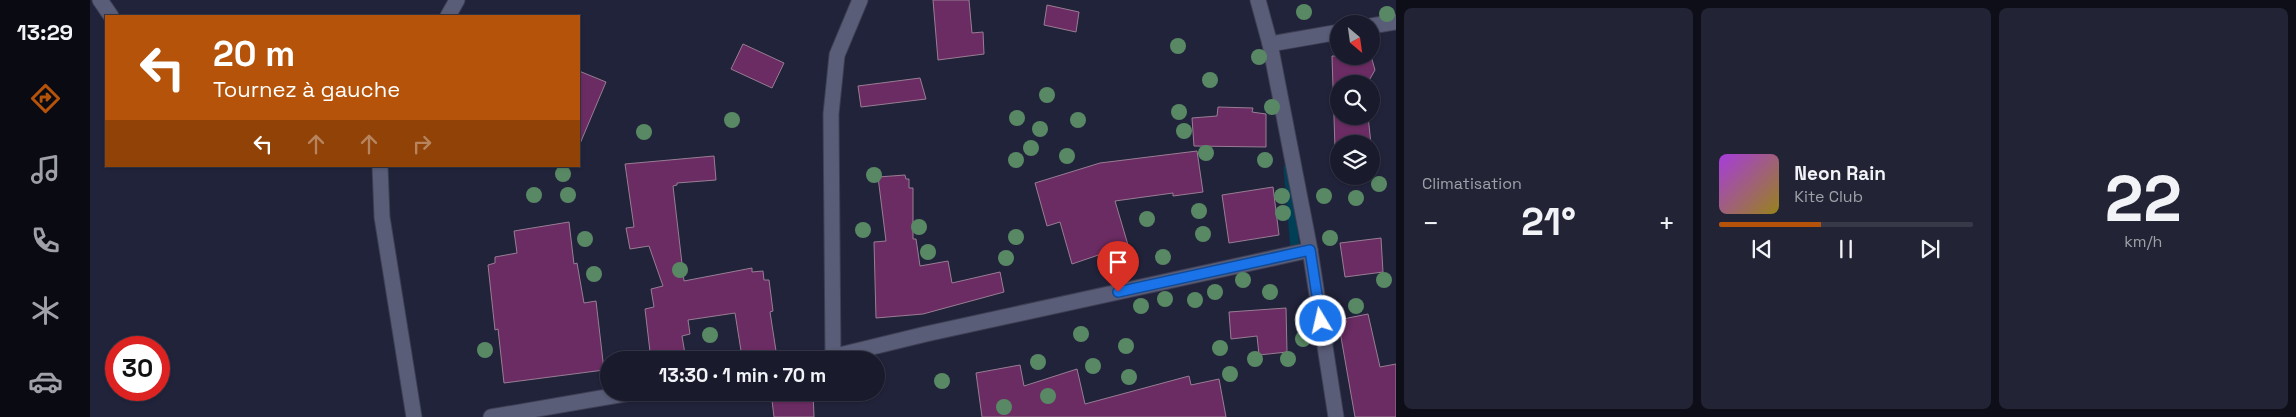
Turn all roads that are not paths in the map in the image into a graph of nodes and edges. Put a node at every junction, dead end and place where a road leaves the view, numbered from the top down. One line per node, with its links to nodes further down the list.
1 (100, 0): 5 (street)
2 (457, 0): 6 (street)
3 (860, 0): 13 (street)
4 (1258, 0): 10 (street)
5 (110, 15)
6 (449, 15)
7 (1396, 22): 8 (street)
8 (1380, 25)
9 (1330, 34): 10 (street)
10 (1270, 44): 12 (street)
11 (380, 167): 16 (street)
12 (1310, 250): 14 (street); 18 (street)
13 (826, 351)
14 (858, 351)
15 (600, 398): 17 (street)
16 (414, 417)
17 (492, 417)
18 (1336, 417)

